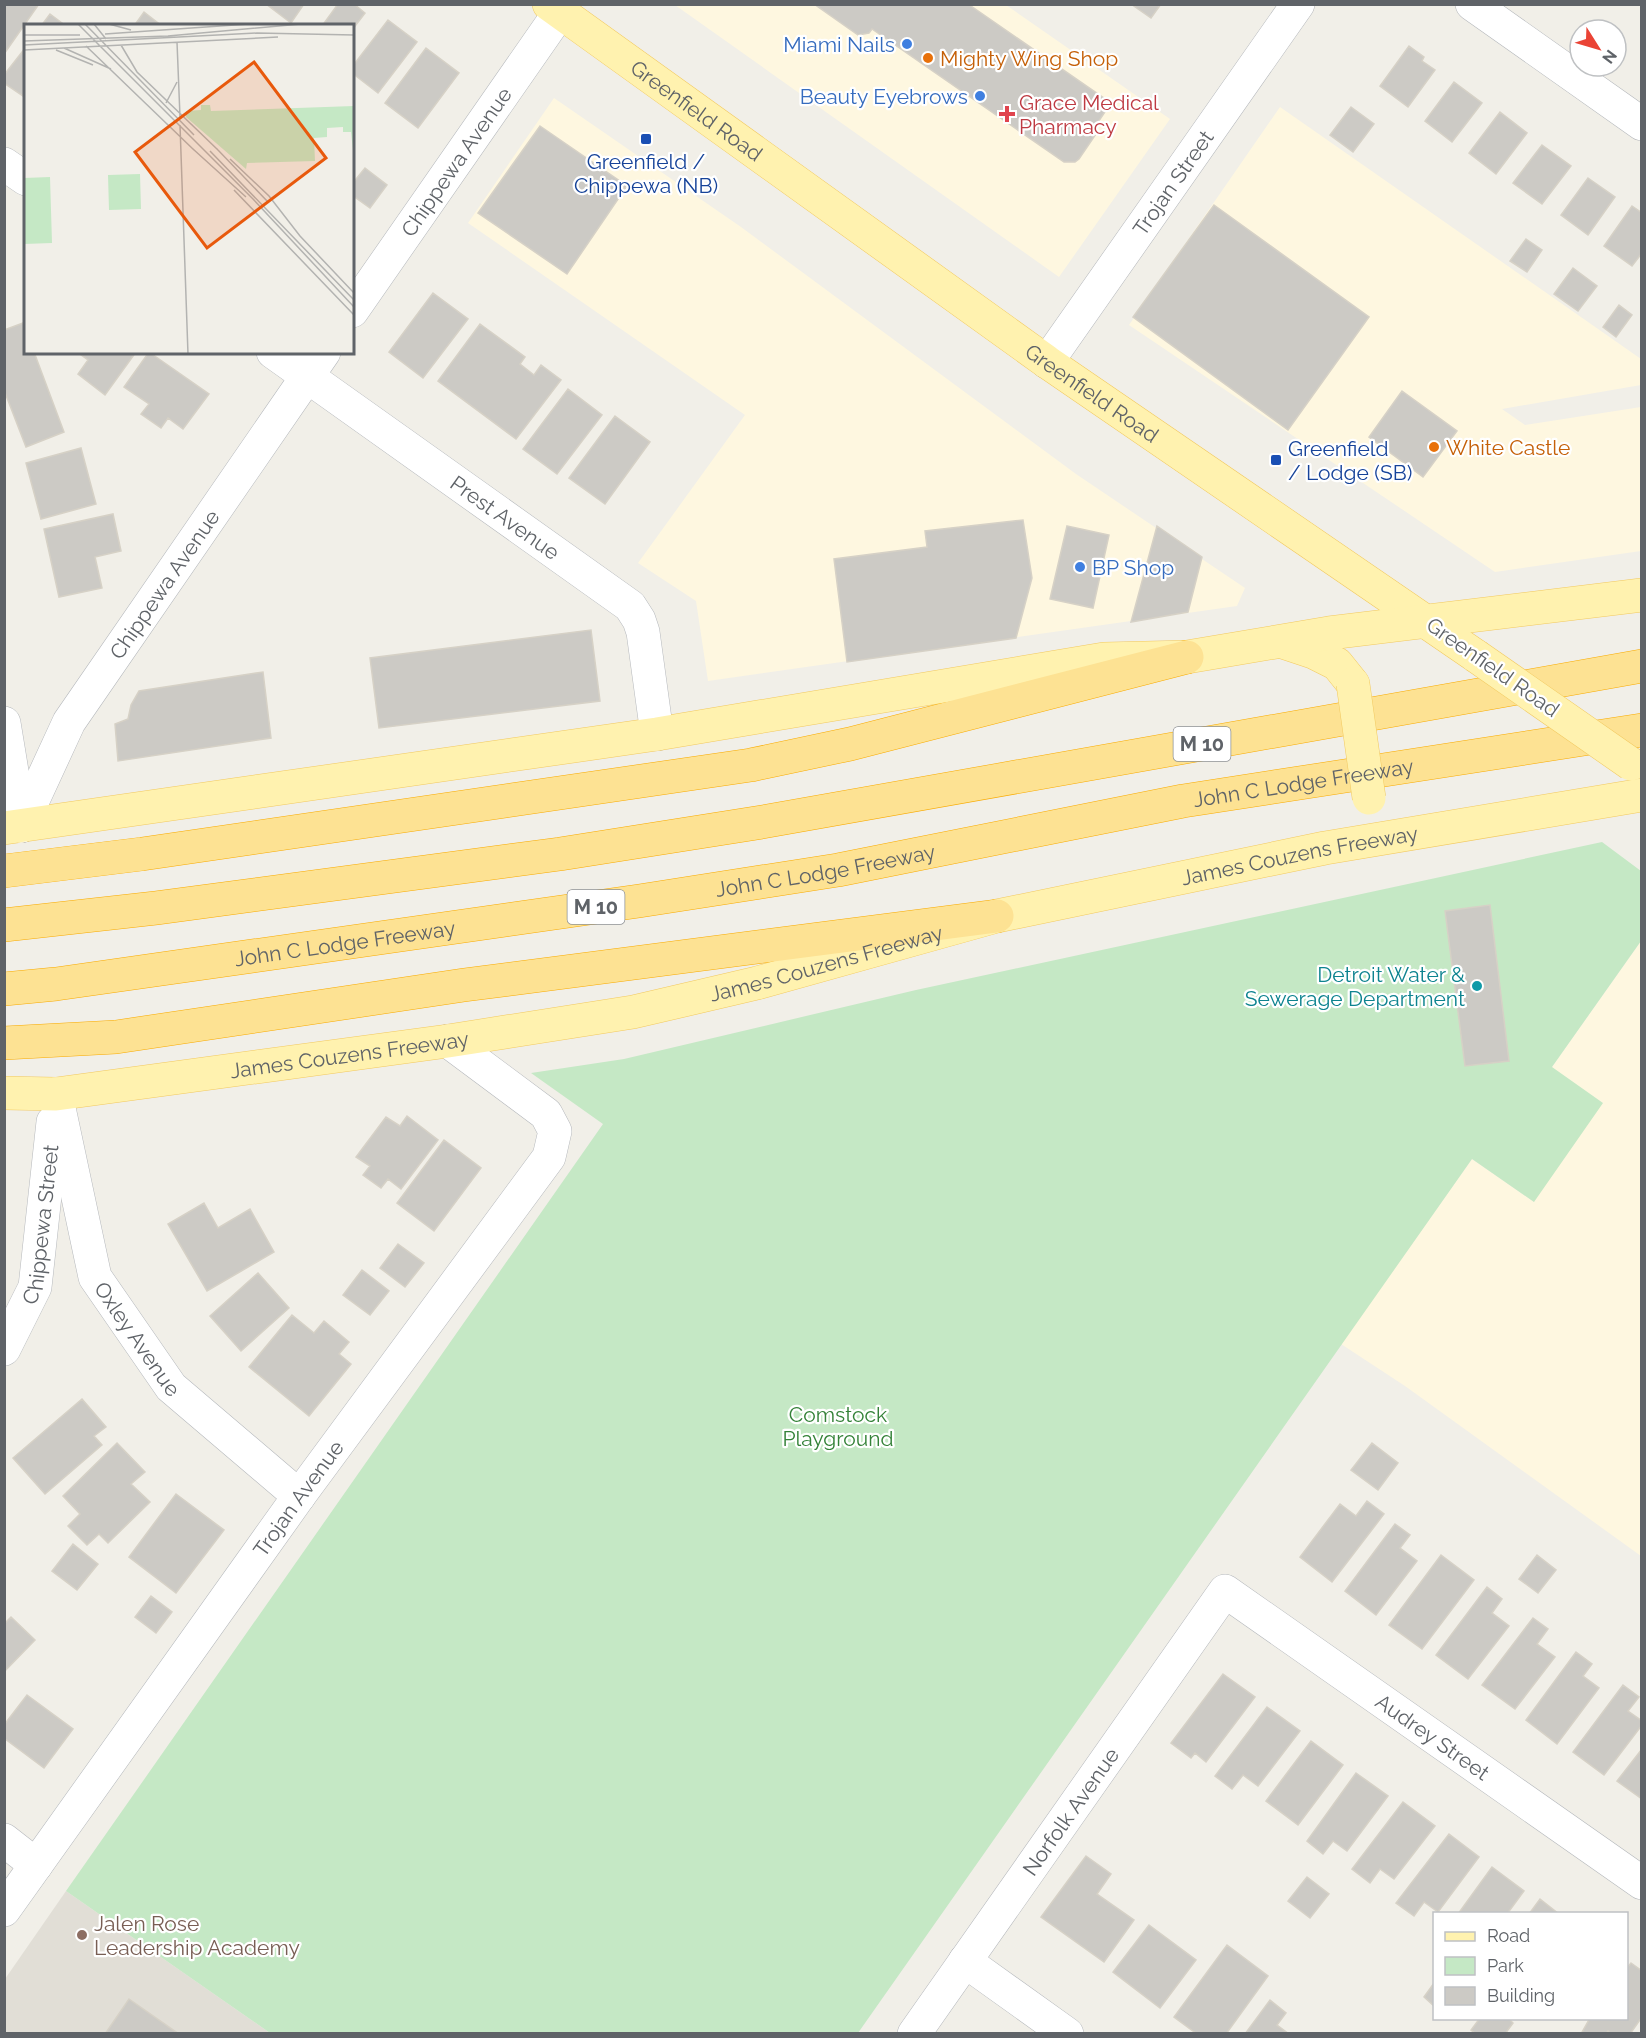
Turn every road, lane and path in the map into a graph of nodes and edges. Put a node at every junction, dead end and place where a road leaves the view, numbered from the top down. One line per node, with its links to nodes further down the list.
1 (1298, 4): 9 (street, Trojan Street)
2 (1472, 4): 4 (street)
3 (554, 8): 7 (street, Chippewa Avenue); 9 (main road, Greenfield Road)
4 (1641, 124)
5 (4, 164): 6 (street)
6 (24, 178)
7 (354, 308)
8 (280, 354): 10 (street, Prest Avenue)
9 (1047, 362): 12 (main road, Greenfield Road)
10 (316, 365): 18 (street, Prest Avenue); 21 (street, Chippewa Avenue)
11 (1641, 595): 12 (main road)
12 (1427, 620): 13 (main road); 19 (main road, Greenfield Road, bridge)
13 (1283, 642): 14 (main road); 22 (main road, bridge)
14 (1187, 657): 18 (main road); 23 (highway)
15 (1641, 666): 25 (highway, M 10)
16 (4, 723): 21 (street)
17 (1641, 730): 26 (highway, John C Lodge Freeway / M 10)
18 (657, 734): 21 (main road)
19 (1636, 768)
20 (1641, 795): 22 (main road, James Couzens Freeway)
21 (13, 827)
22 (1325, 848): 24 (main road, James Couzens Freeway)
23 (4, 871)
24 (997, 916): 27 (main road, James Couzens Freeway); 28 (highway)
25 (4, 925)
26 (4, 989)
27 (448, 1041): 30 (main road, James Couzens Freeway); 32 (street, Trojan Avenue)
28 (4, 1043)
29 (4, 1093): 30 (main road, James Couzens Freeway)
30 (56, 1094): 31 (street, Chippewa Street); 32 (street, Oxley Avenue)
31 (4, 1349)
32 (298, 1496): 35 (street, Trojan Avenue)
33 (1225, 1591): 36 (street, Audrey Street); 38 (street, Norfolk Avenue)
34 (4, 1840): 35 (street)
35 (36, 1865): 37 (street)
36 (1641, 1883)
37 (4, 1910)
38 (965, 1962): 39 (street, Norfolk Avenue); 40 (street)
39 (914, 2034)
40 (1067, 2034)

